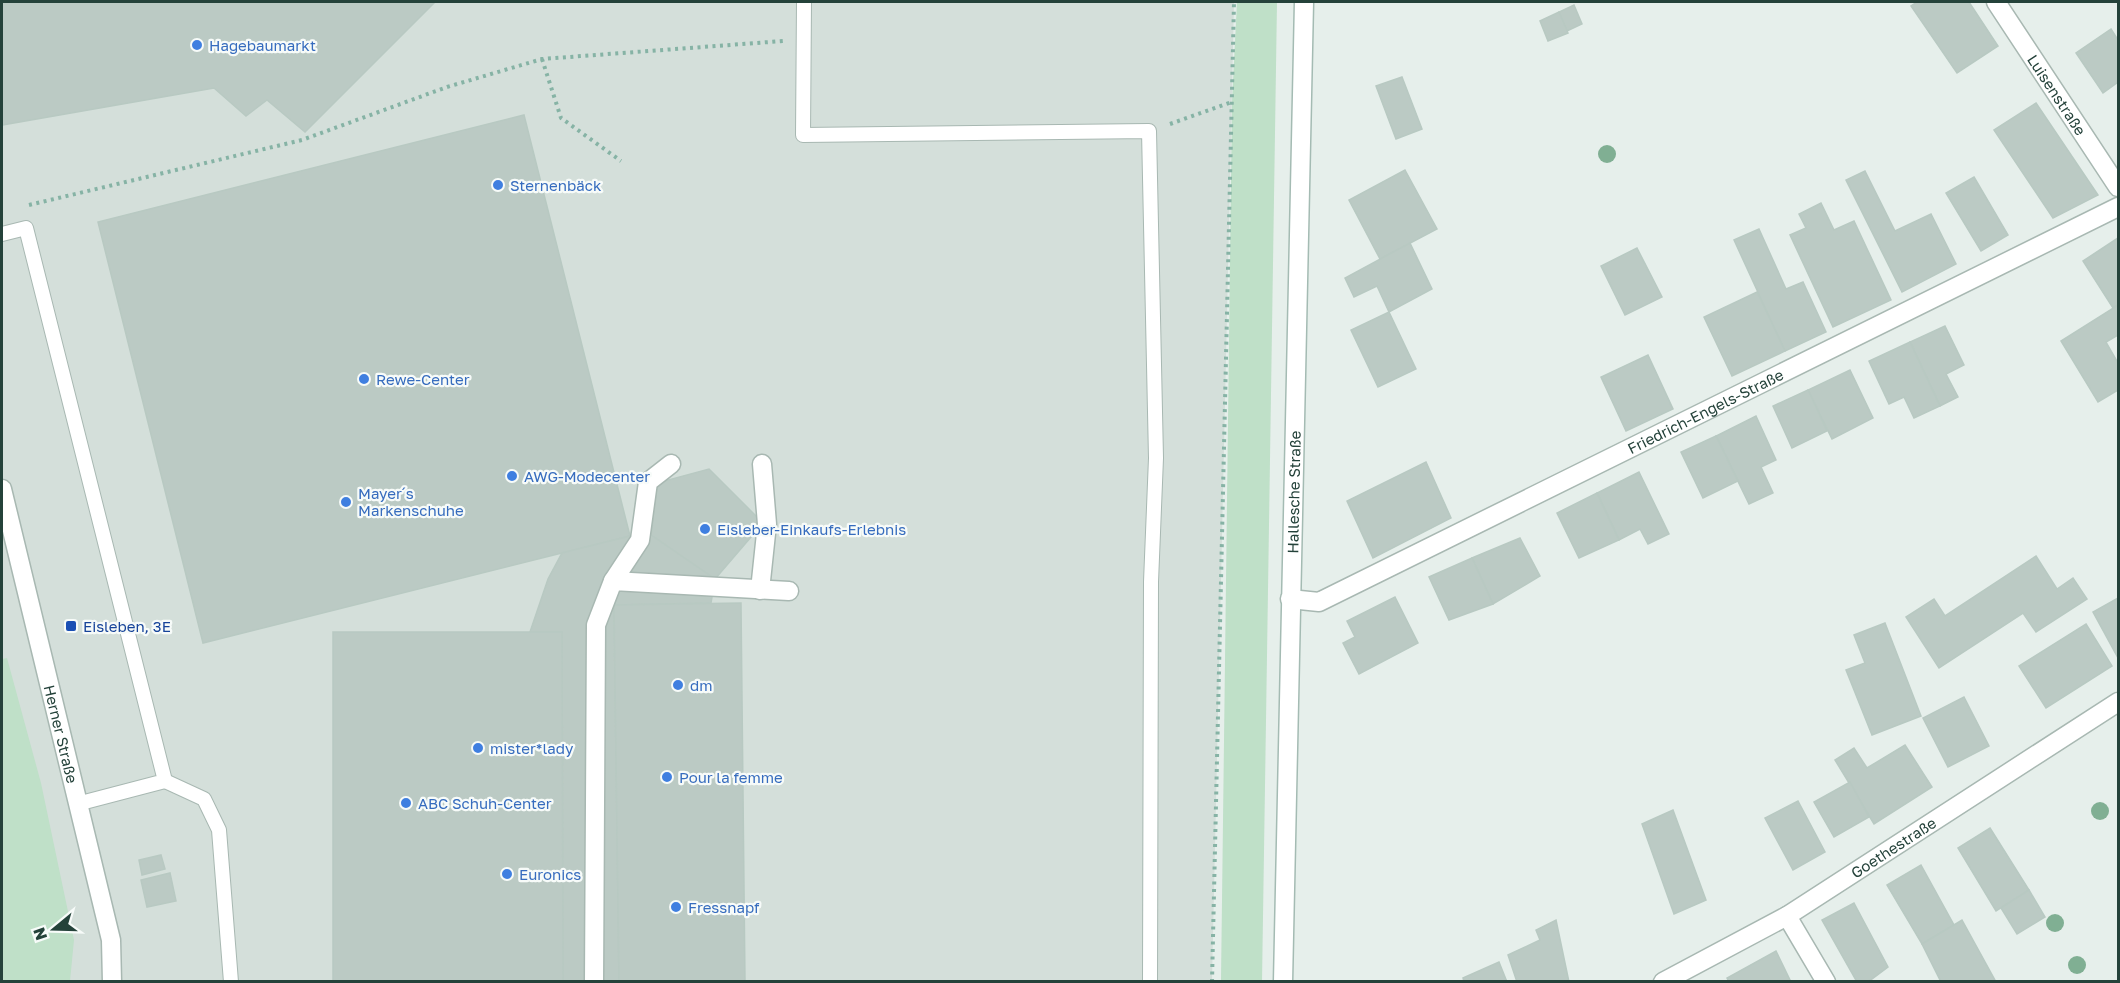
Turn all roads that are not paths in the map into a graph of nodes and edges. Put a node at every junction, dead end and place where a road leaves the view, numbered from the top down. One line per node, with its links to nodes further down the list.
1 (804, 2): 21 (lane)
2 (1304, 2): 13 (street, Hallesche Straße)
3 (1996, 2): 4 (street, Luisenstraße)
4 (2118, 187)
5 (2118, 207): 13 (street, Friedrich-Engels-Straße)
6 (2, 234): 15 (lane)
7 (671, 464): 10 (street)
8 (762, 464): 11 (street)
9 (2, 489): 16 (street, Herner Straße)
10 (613, 581): 11 (street); 20 (street)
11 (760, 590): 12 (street)
12 (789, 591)
13 (1290, 599): 22 (street, Hallesche Straße)
14 (2118, 702): 17 (street, Goethestraße)
15 (165, 781): 16 (lane); 19 (lane)
16 (78, 804): 18 (street, Herner Straße)
17 (1787, 916): 23 (street, Goethestraße); 24 (street)
18 (112, 981)
19 (231, 981)
20 (594, 981)
21 (1150, 981)
22 (1283, 981)
23 (1663, 981)
24 (1826, 981)

